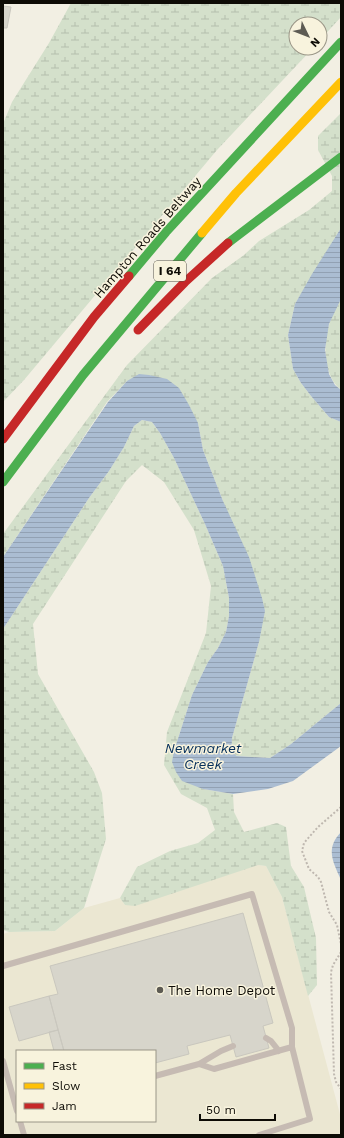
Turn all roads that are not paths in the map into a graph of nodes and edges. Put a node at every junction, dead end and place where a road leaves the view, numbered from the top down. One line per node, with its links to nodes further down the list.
1 (341, 37): 3 (highway)
2 (341, 42): 3 (highway, I 64)
3 (322, 61): 8 (highway, Hampton Roads Beltway / I 64)
4 (341, 82): 9 (highway, I 64)
5 (341, 157): 6 (highway)
6 (133, 336)
7 (55, 428): 9 (highway)
8 (3, 439)
9 (11, 470): 10 (highway, I 64)
10 (3, 482)
11 (3, 966): 14 (lane)
12 (266, 1038): 15 (lane)
13 (233, 1046): 17 (lane)
14 (292, 1047): 15 (lane); 21 (lane)
15 (279, 1051): 17 (lane)
16 (3, 1061): 19 (lane)
17 (199, 1064): 18 (lane)
18 (156, 1076)
19 (16, 1107)
20 (20, 1122): 22 (lane)
21 (264, 1134)
22 (24, 1135)

